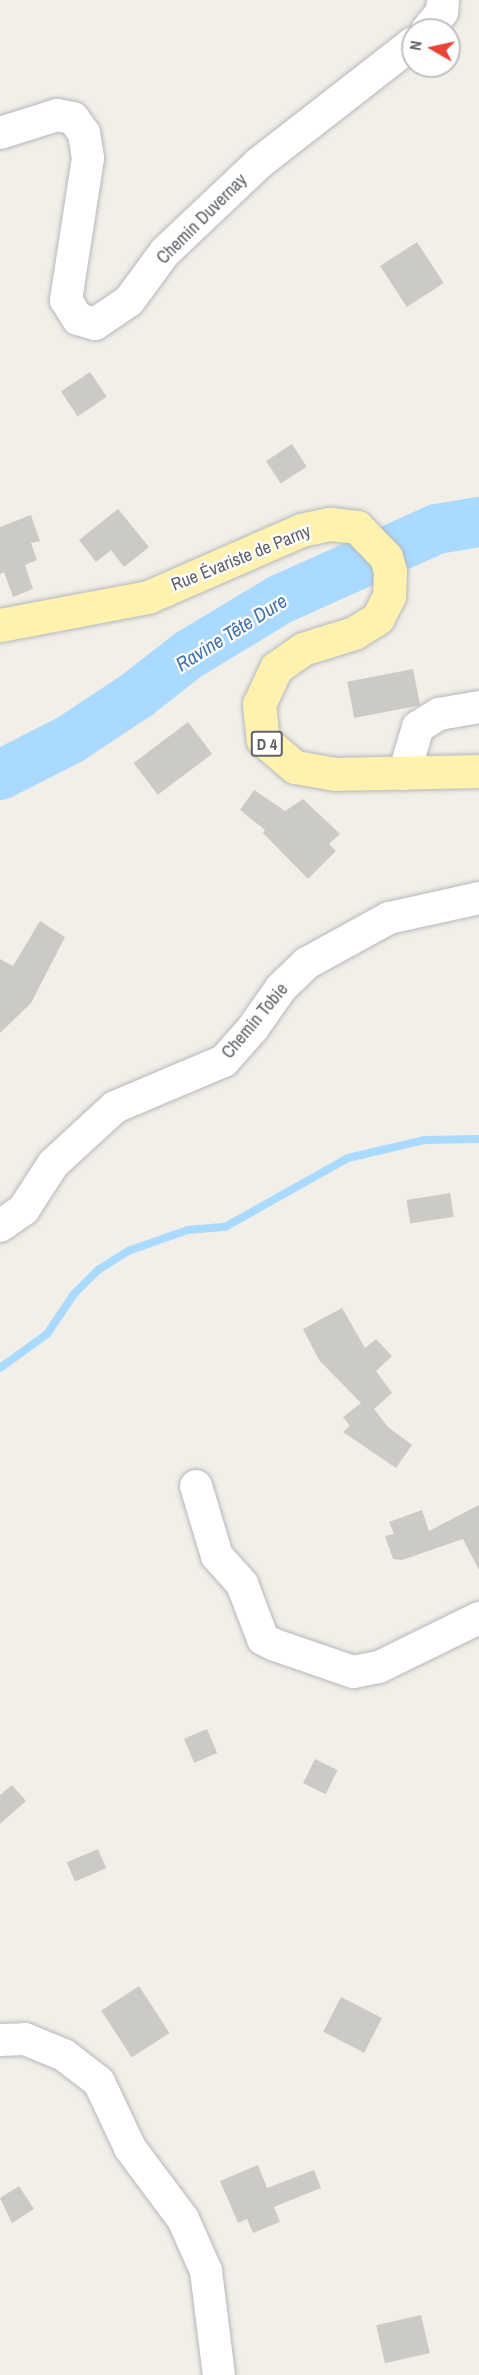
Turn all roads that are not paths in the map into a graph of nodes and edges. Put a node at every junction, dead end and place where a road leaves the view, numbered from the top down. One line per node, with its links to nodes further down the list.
1 (443, 0): 2 (street)
2 (437, 18)
3 (401, 52): 4 (street, Chemin Duvernay)
4 (0, 133)
5 (0, 625): 8 (main road, Rue Évariste de Parny / D 4)
6 (479, 707): 8 (street)
7 (479, 771): 8 (main road, Rue Évariste de Parny / D 4)
8 (404, 774)
9 (479, 898): 10 (street, Chemin Tobie)
10 (0, 1226)
11 (196, 1486): 12 (street)
12 (479, 1618)
13 (0, 2040): 14 (street)
14 (219, 2375)

